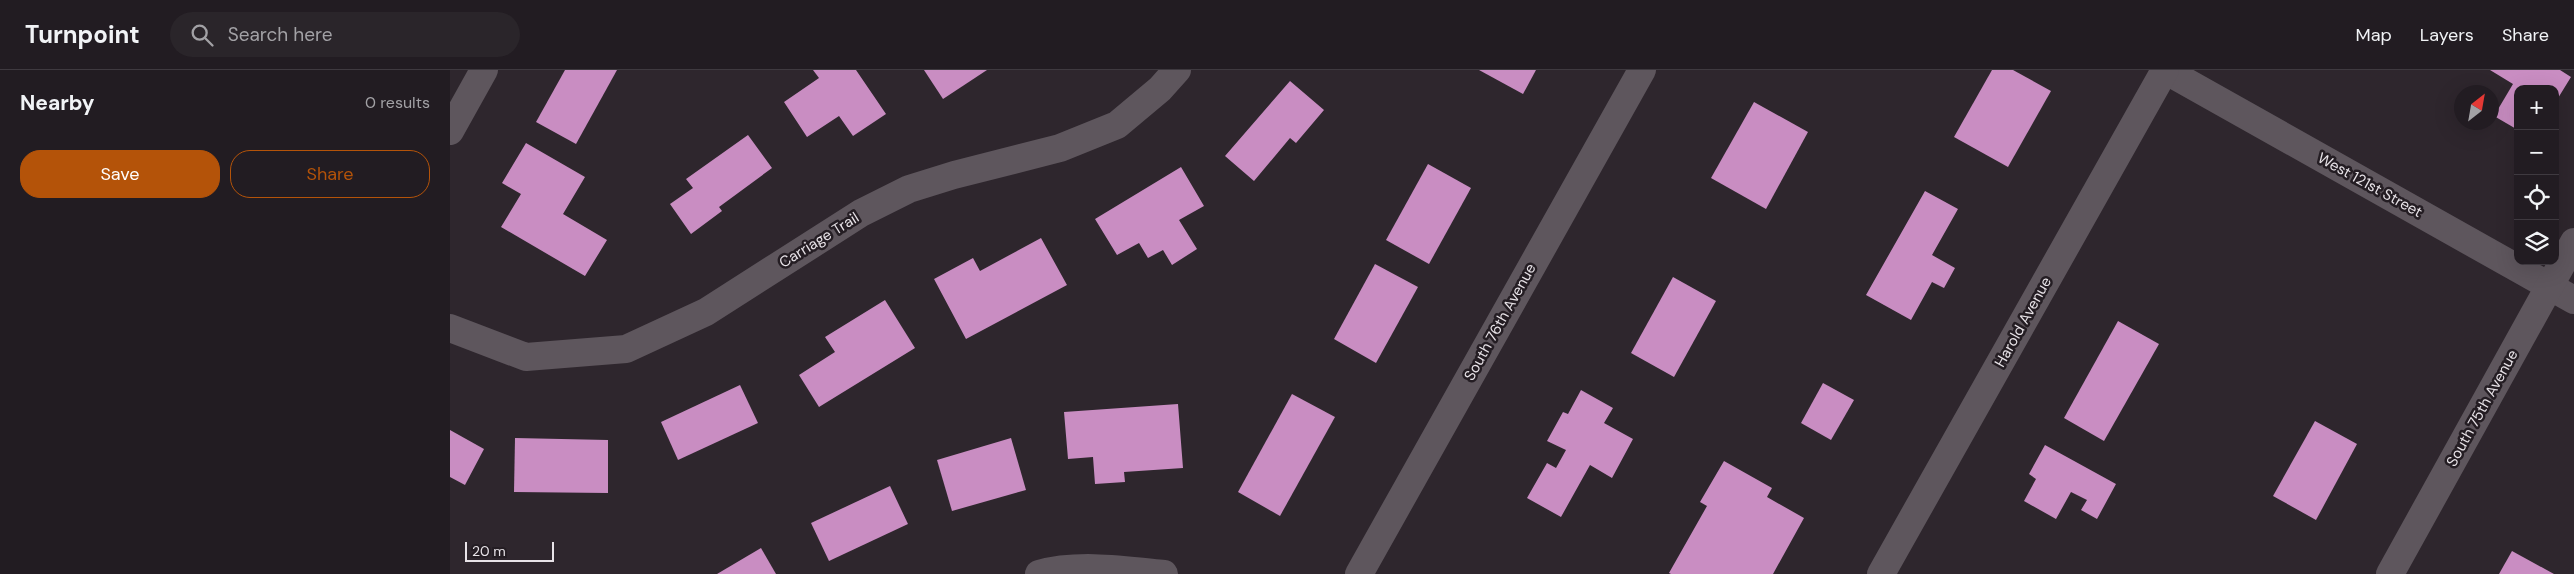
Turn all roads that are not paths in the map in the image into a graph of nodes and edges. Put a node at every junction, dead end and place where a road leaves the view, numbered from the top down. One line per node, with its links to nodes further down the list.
1 (484, 70): 5 (street)
2 (1177, 70): 9 (street, Carriage Trail)
3 (1642, 70): 12 (street, South 76th Avenue)
4 (2165, 70): 7 (street, West 121st Street); 13 (street, Harold Avenue)
5 (450, 131)
6 (2574, 242): 7 (street, South 75th Avenue)
7 (2549, 286): 8 (street, West 121st Street); 14 (street, South 75th Avenue)
8 (2574, 300)
9 (450, 328)
10 (1039, 574): 11 (street)
11 (1164, 574)
12 (1359, 574)
13 (1881, 574)
14 (2390, 574)

